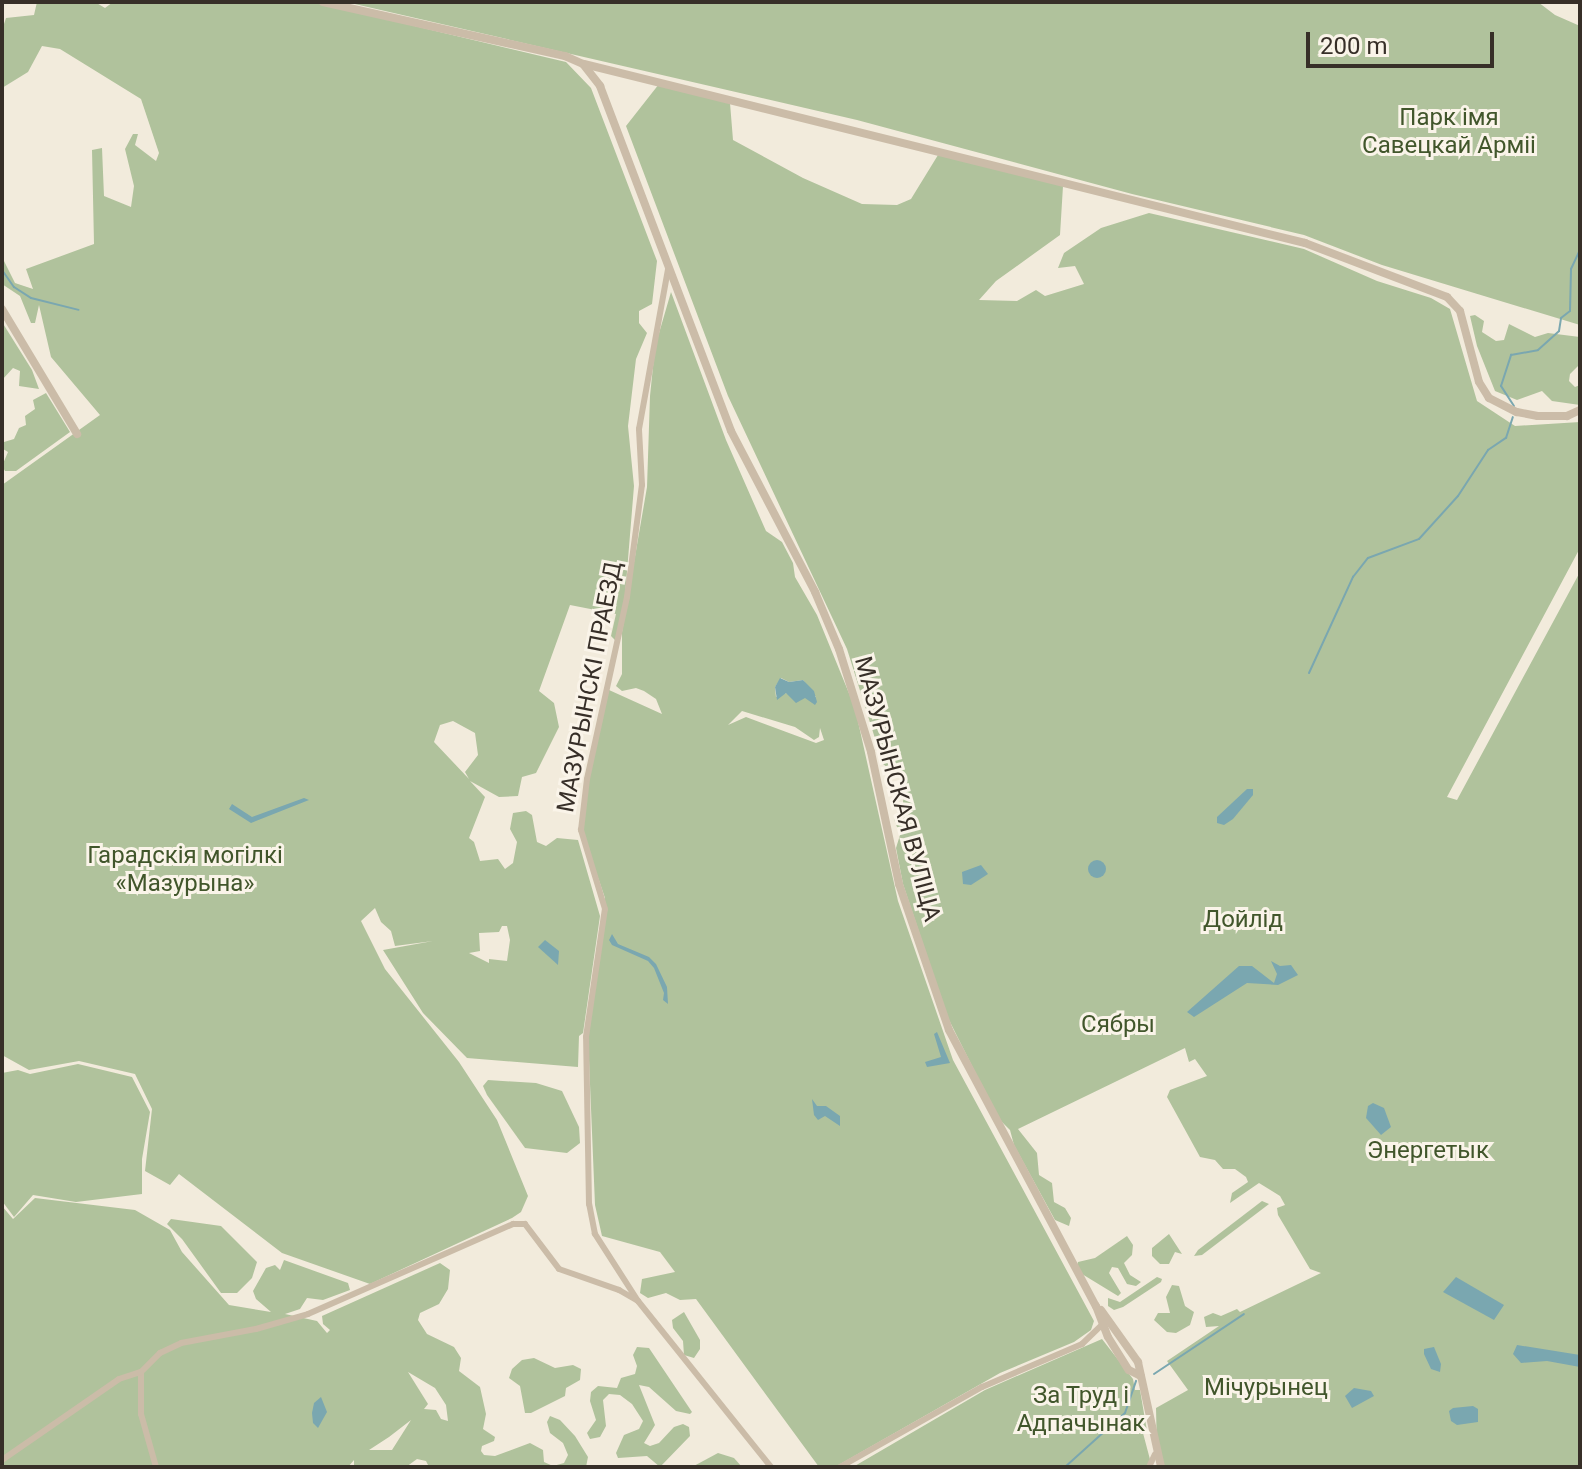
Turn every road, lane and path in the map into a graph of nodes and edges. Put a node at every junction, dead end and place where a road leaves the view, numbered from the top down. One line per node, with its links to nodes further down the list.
1 (323, 2): 2 (street)
2 (583, 64): 3 (street); 4 (street, МАЗУРЫНСКАЯ ВУЛІЦА)
3 (614, 72): 4 (street); 7 (street)
4 (600, 86): 5 (street, МАЗУРЫНСКАЯ ВУЛІЦА)
5 (668, 270): 9 (street, МАЗУРЫНСКІ ПРАЕЗД); 10 (street, МАЗУРЫНСКАЯ ВУЛІЦА)
6 (2, 309): 8 (street)
7 (1580, 410)
8 (77, 434)
9 (638, 1301): 11 (street); 15 (street, МАЗУРЫНСКІ ПРАЕЗД)
10 (1106, 1323): 12 (street, МАЗУРЫНСКАЯ ВУЛІЦА); 16 (street)
11 (141, 1372): 13 (street); 14 (street)
12 (1155, 1454): 17 (street); 18 (street)
13 (2, 1460)
14 (156, 1467)
15 (771, 1467)
16 (840, 1467)
17 (1149, 1467)
18 (1161, 1467)

